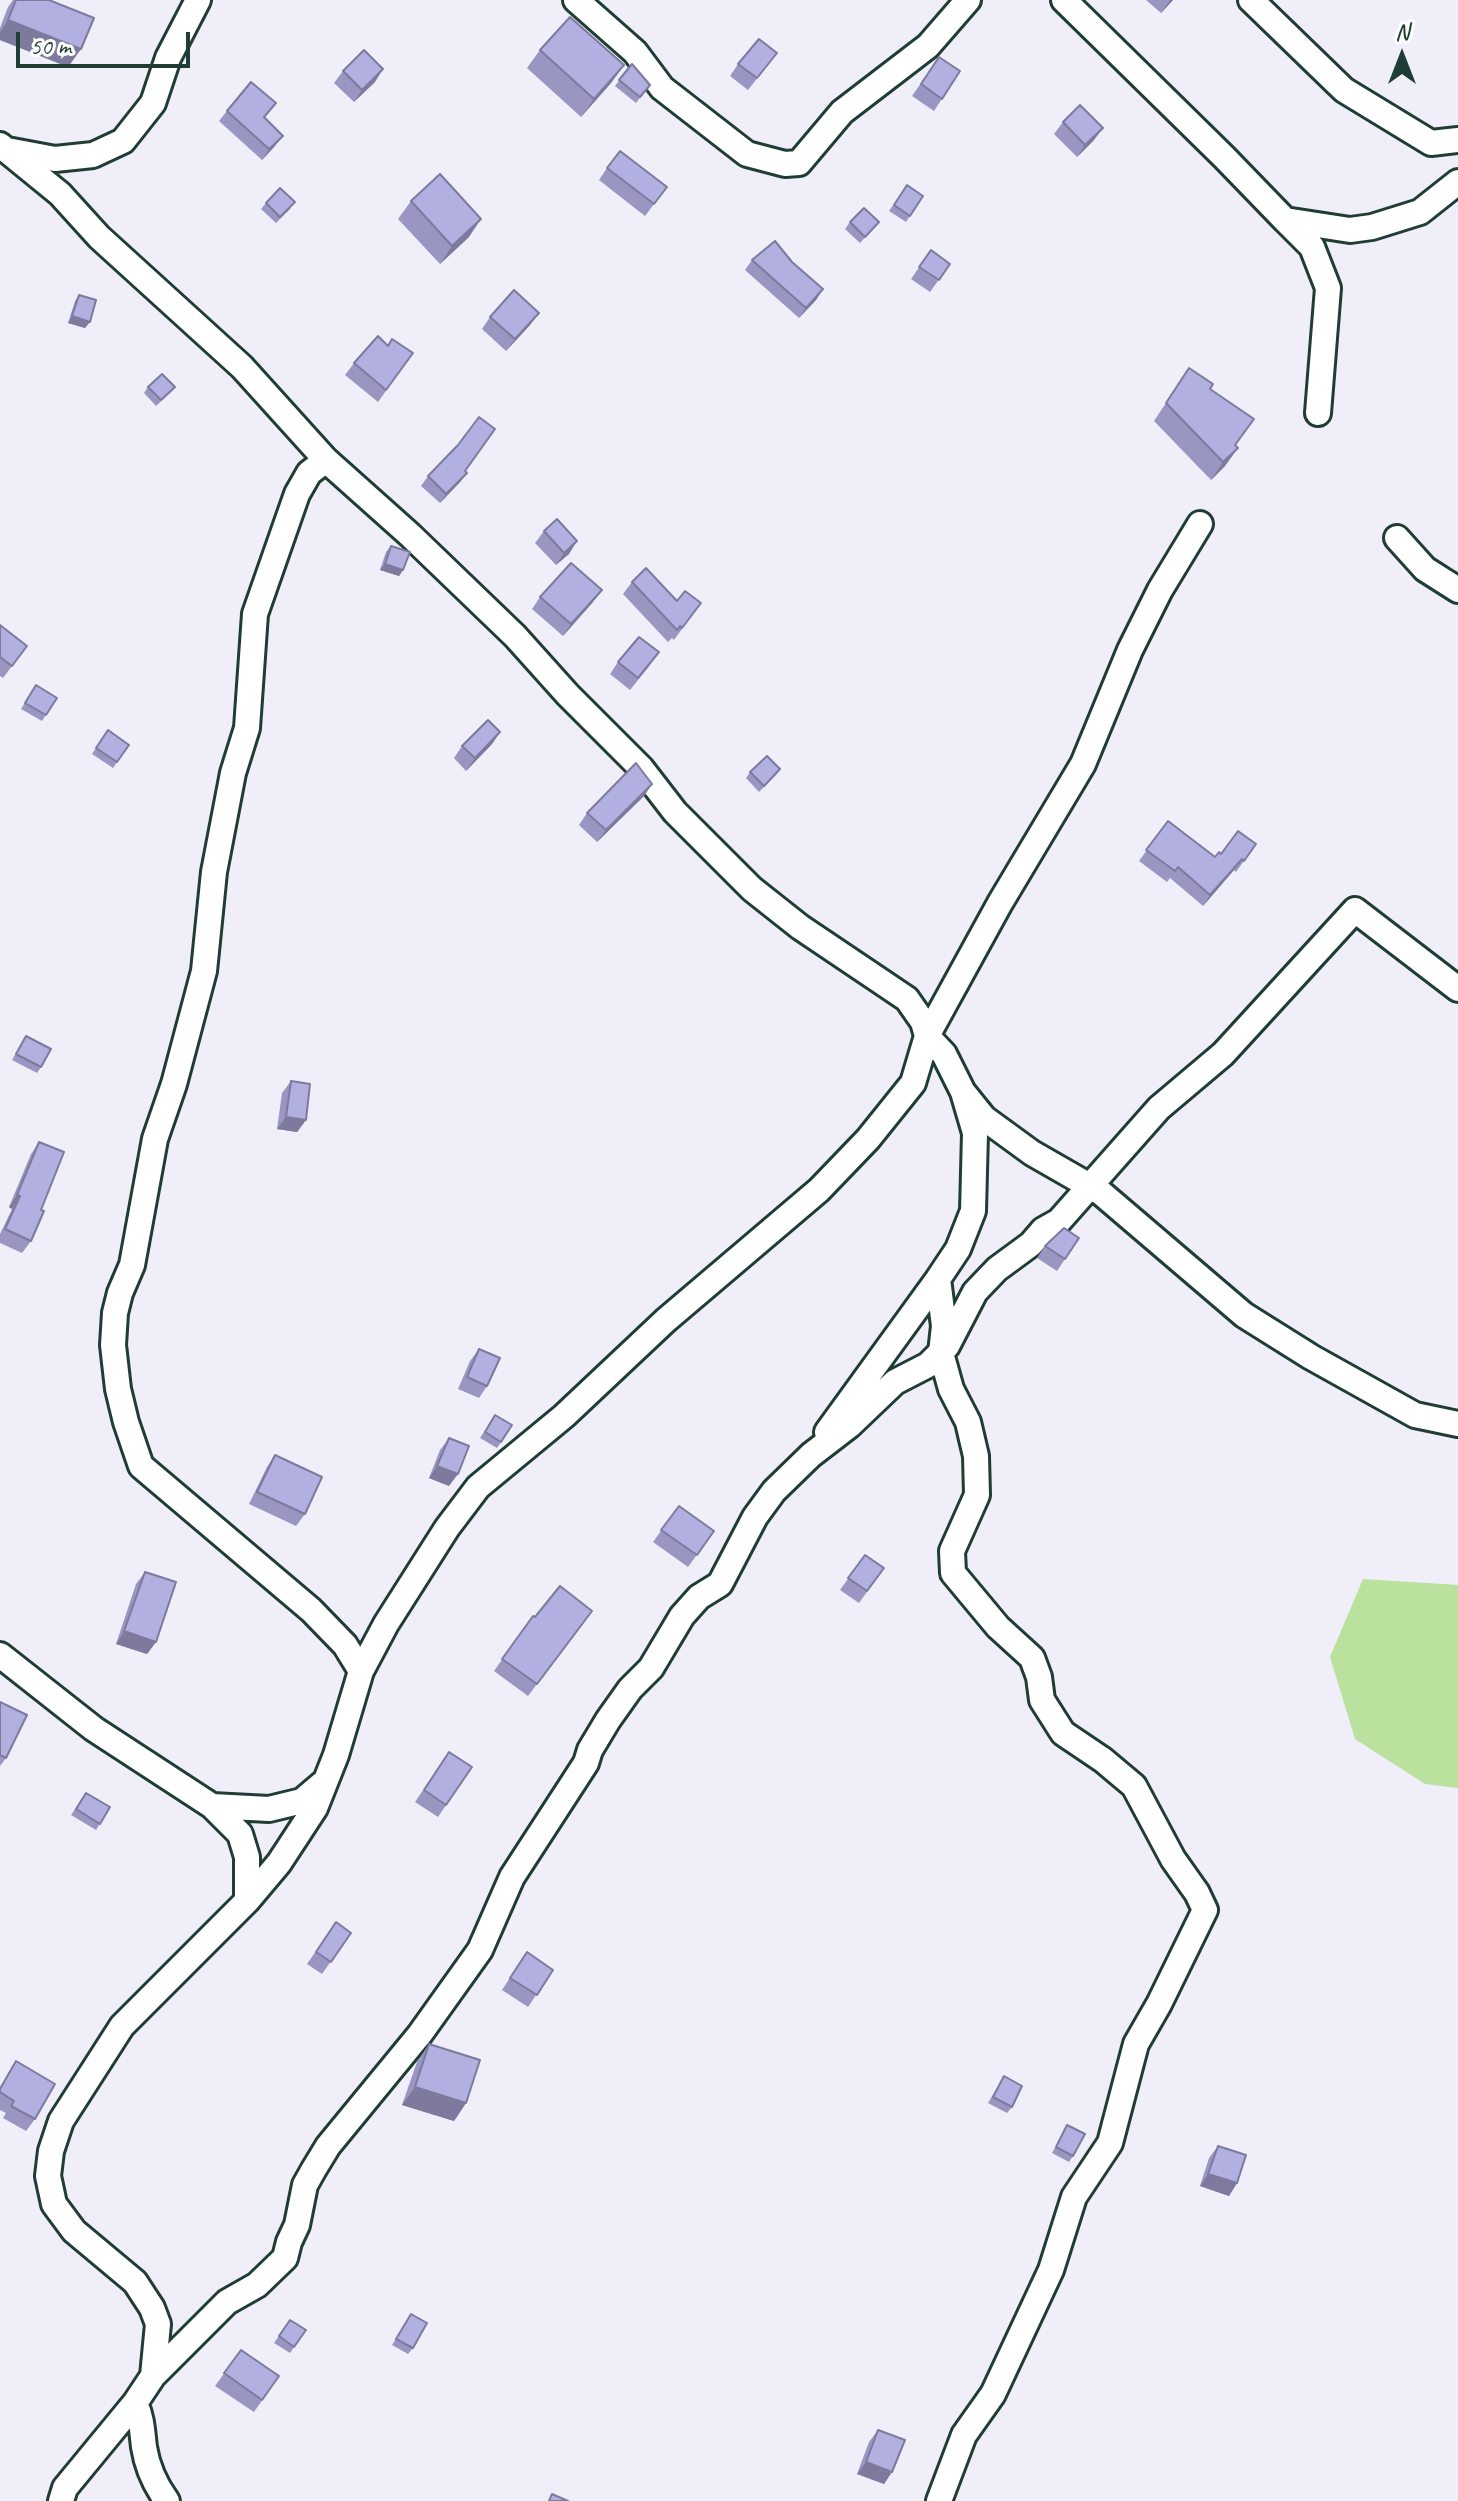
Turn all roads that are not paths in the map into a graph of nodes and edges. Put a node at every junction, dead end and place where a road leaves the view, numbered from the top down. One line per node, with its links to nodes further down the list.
1 (198, 0): 7 (street)
2 (576, 0): 3 (street)
3 (968, 0)
4 (1064, 0): 9 (street)
5 (1251, 0): 6 (street)
6 (1458, 140)
7 (3, 147): 11 (street)
8 (1458, 182): 9 (street)
9 (1285, 220): 10 (street)
10 (1318, 413)
11 (326, 460): 16 (street); 24 (street)
12 (1200, 524): 16 (street)
13 (1397, 538): 14 (street)
14 (1458, 590)
15 (1458, 989): 18 (street)
16 (927, 1036): 17 (street); 24 (street)
17 (963, 1092): 18 (street); 19 (street)
18 (1090, 1187): 20 (street); 21 (street)
19 (938, 1279): 20 (street); 22 (street)
20 (941, 1353): 22 (street); 32 (street)
21 (1458, 1424)
22 (811, 1455): 28 (street)
23 (0, 1655): 26 (street)
24 (361, 1671): 25 (street)
25 (326, 1781): 26 (street); 27 (street)
26 (212, 1806): 27 (street)
27 (247, 1901): 28 (street)
28 (153, 2376): 29 (street)
29 (135, 2403): 30 (street); 31 (street)
30 (61, 2497)
31 (167, 2501)
32 (939, 2501)

